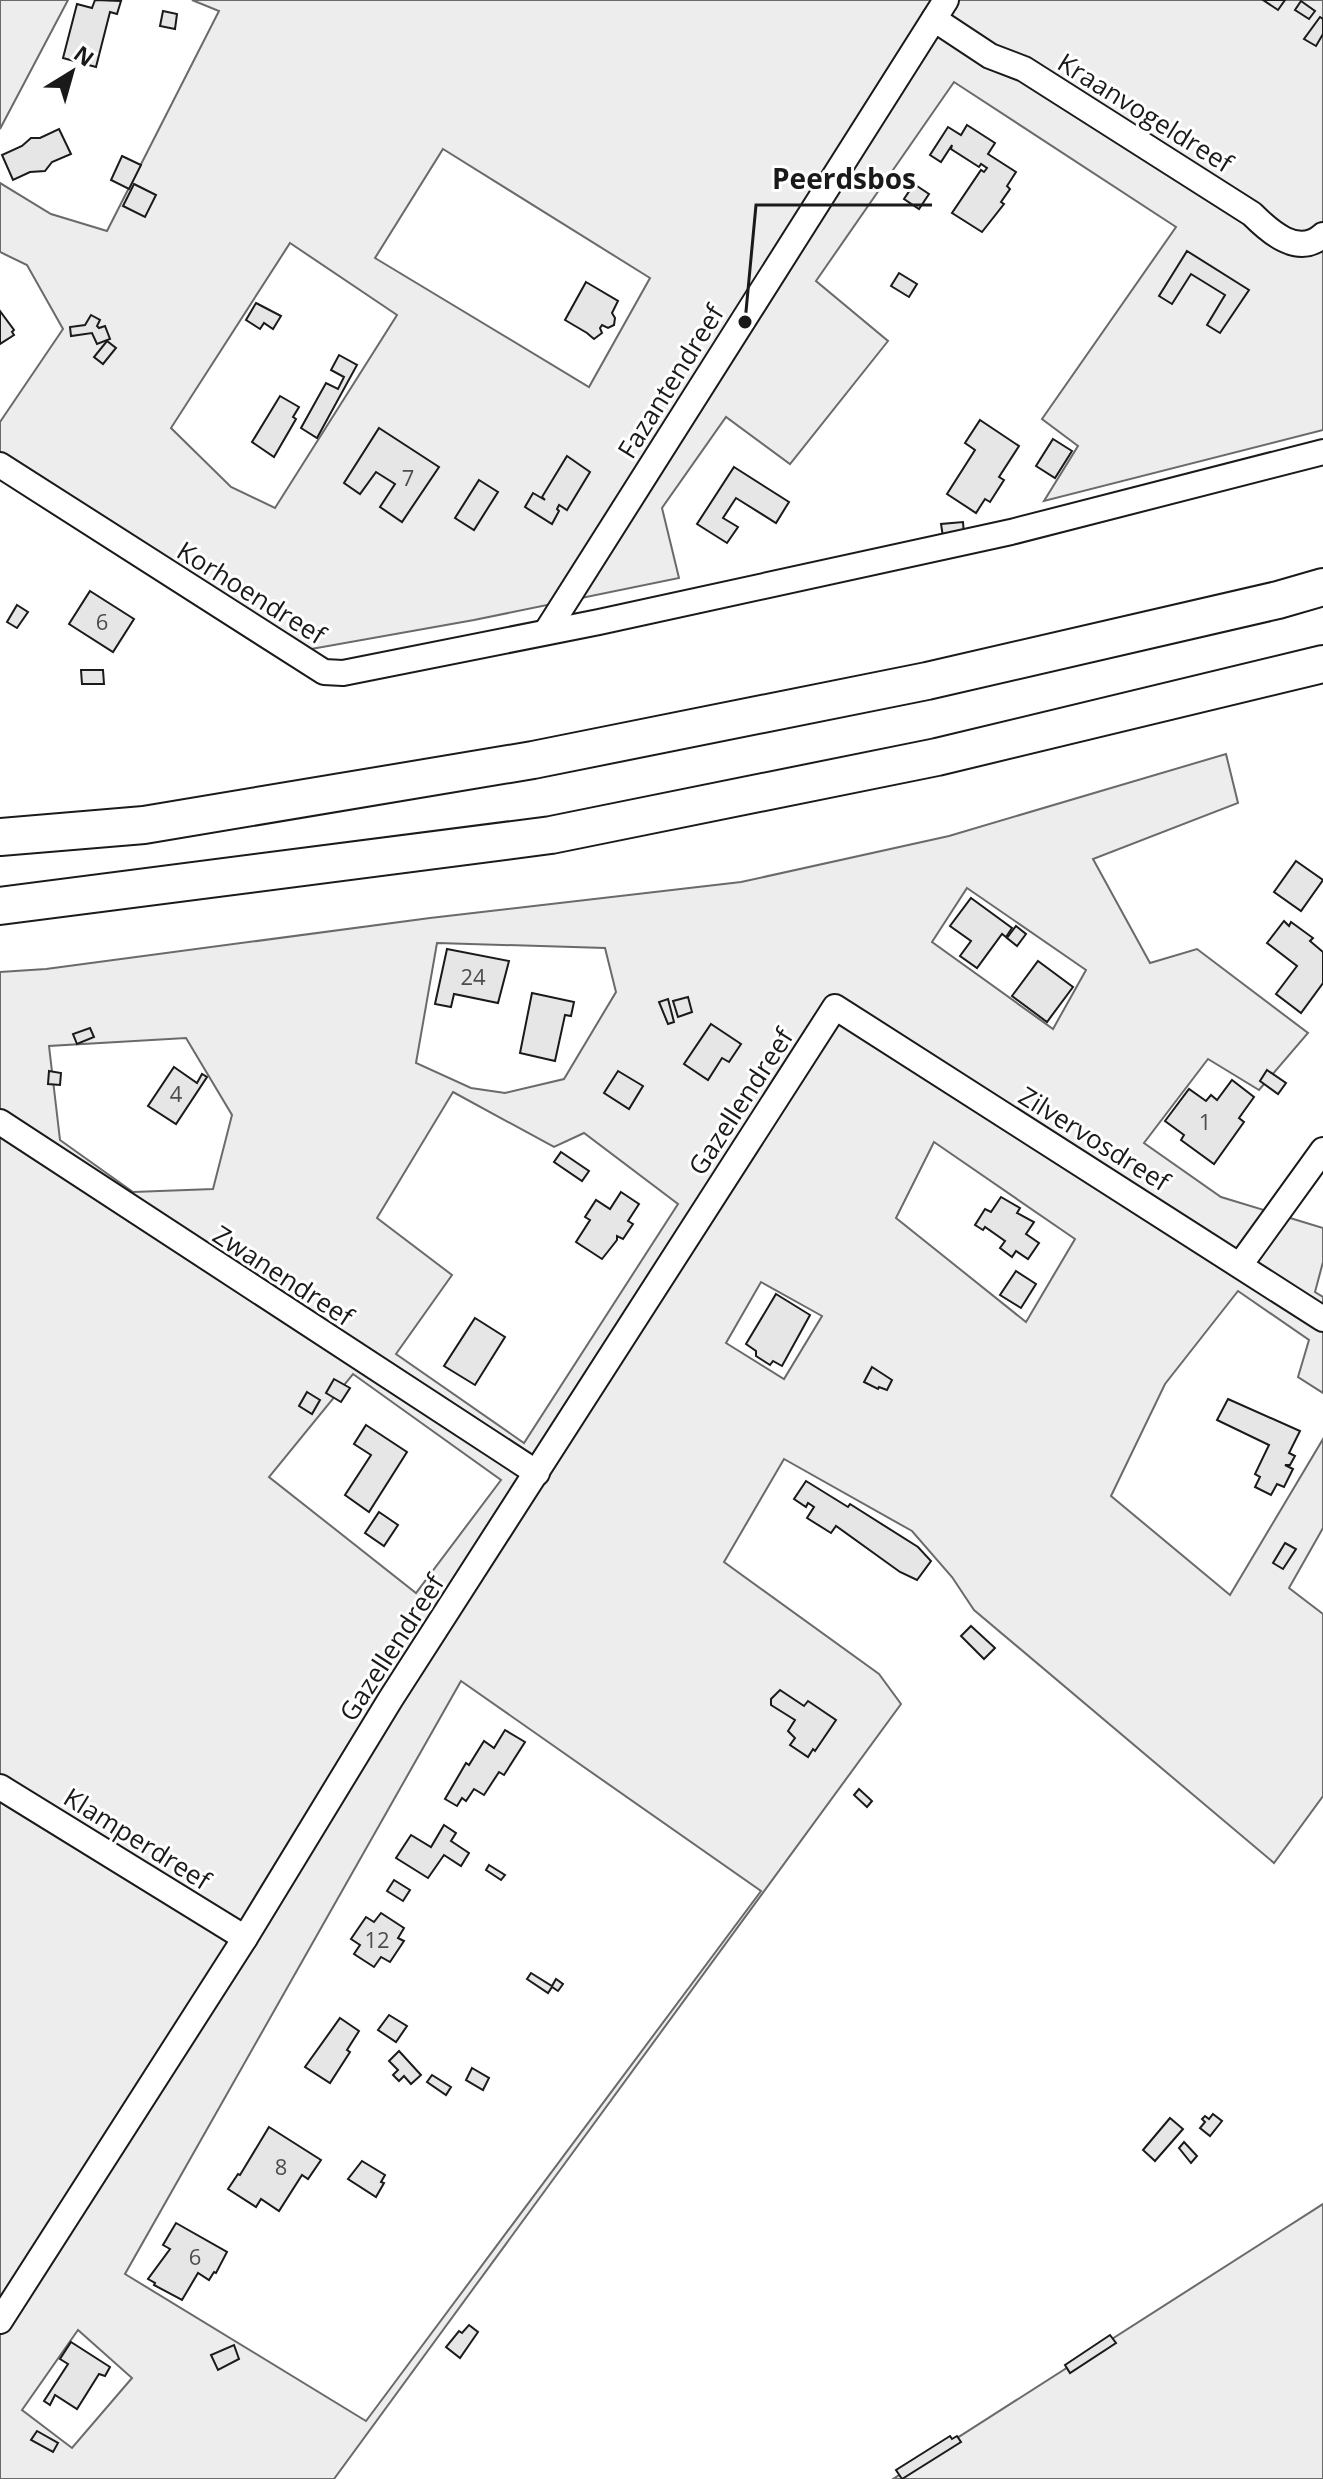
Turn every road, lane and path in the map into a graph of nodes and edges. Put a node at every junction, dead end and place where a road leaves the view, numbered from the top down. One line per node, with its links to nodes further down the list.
1 (940, 9): 2 (street, Kraanvogeldreef); 6 (street, Fazantendreef)
2 (1323, 235)
3 (1323, 452): 6 (street, Korhoendreef)
4 (0, 465): 6 (street, Korhoendreef)
5 (1323, 587): 8 (highway)
6 (546, 632)
7 (1323, 664): 9 (highway)
8 (0, 837)
9 (0, 906)
10 (835, 1007): 13 (street, Zilvervosdreef); 15 (street, Gazellendreef)
11 (0, 1122): 15 (street, Zwanendreef)
12 (1323, 1150): 13 (street)
13 (1240, 1265): 14 (street, Zilvervosdreef)
14 (1323, 1319)
15 (537, 1473): 17 (street, Gazellendreef)
16 (0, 1787): 17 (street, Klamperdreef)
17 (245, 1938): 18 (street, Gazellendreef)
18 (0, 2321)

